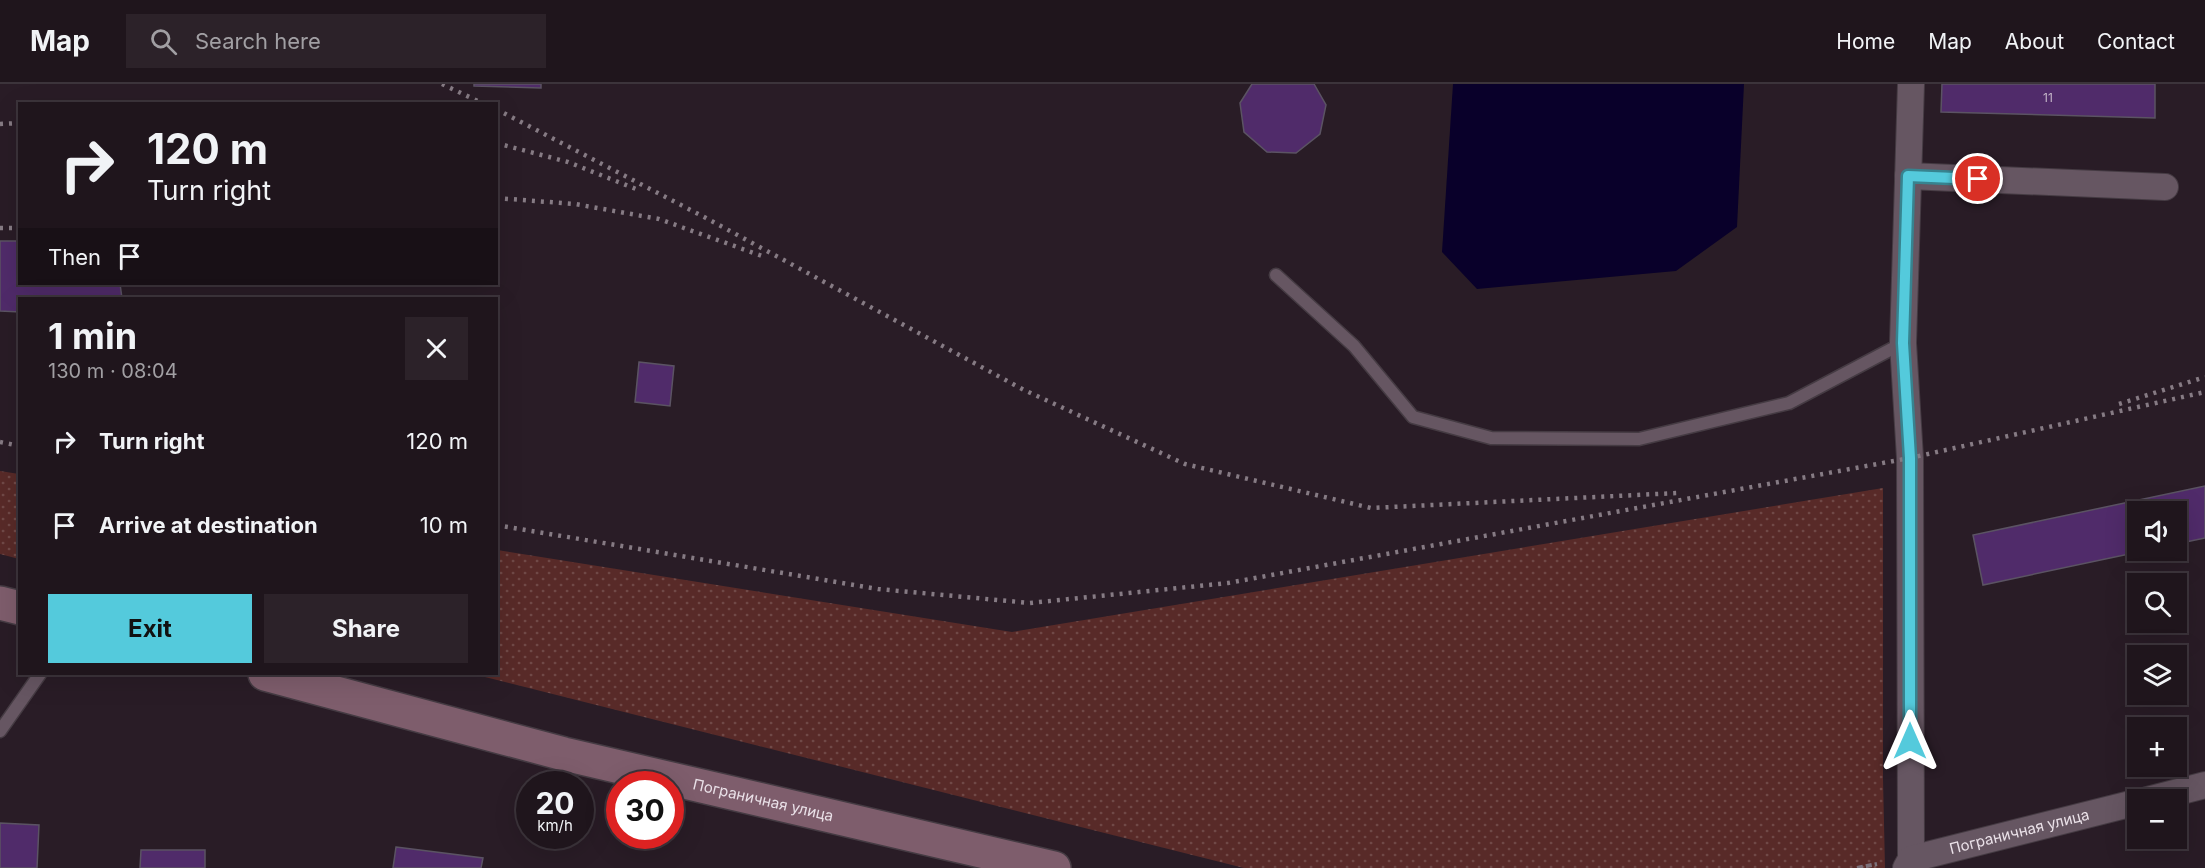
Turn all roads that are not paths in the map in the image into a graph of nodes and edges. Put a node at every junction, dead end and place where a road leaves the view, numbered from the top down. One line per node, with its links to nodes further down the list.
1 (1911, 84): 2 (street)
2 (1908, 176): 3 (street); 5 (street)
3 (2165, 187)
4 (1276, 275): 5 (lane)
5 (1903, 343): 14 (street)
6 (0, 603): 7 (main road)
7 (18, 608)
8 (39, 675): 10 (lane)
9 (269, 675): 15 (main road, Пограничная улица)
10 (0, 731)
11 (2205, 785): 12 (street)
12 (2187, 790)
13 (2127, 805): 14 (street, Пограничная улица)
14 (1908, 863)
15 (1054, 868)

